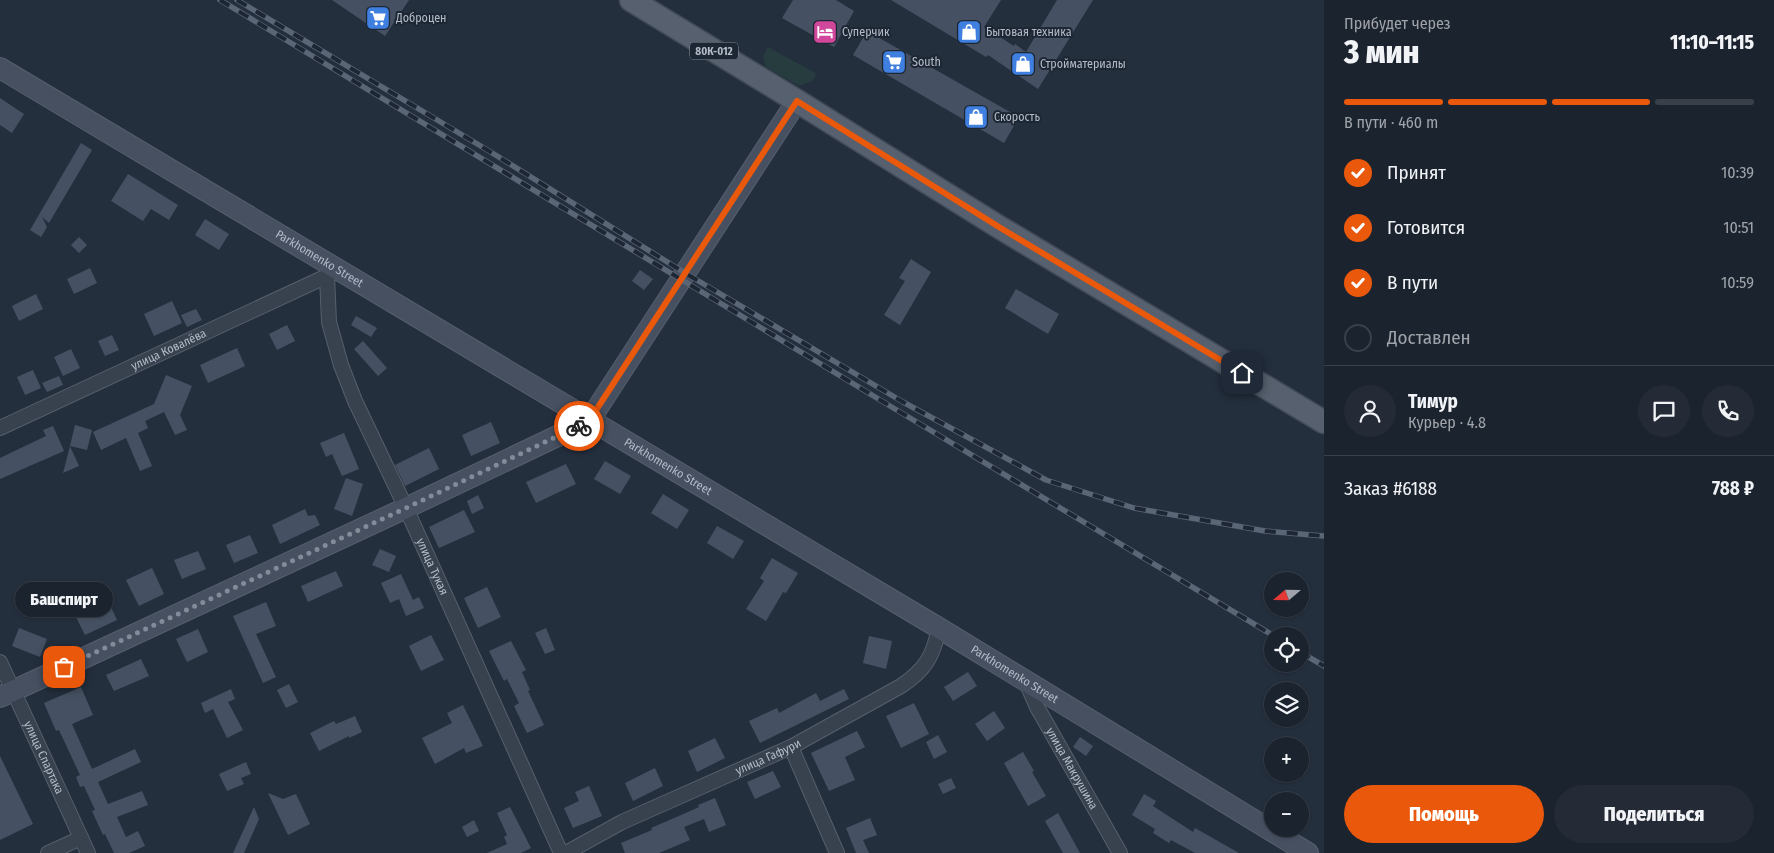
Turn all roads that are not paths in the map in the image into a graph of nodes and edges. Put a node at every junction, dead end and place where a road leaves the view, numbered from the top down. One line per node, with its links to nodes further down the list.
1 (631, 0): 3 (main road, 80К-012)
2 (0, 68): 4 (main road, Parkhomenko Street)
3 (797, 101): 5 (main road); 6 (main road, 80К-012)
4 (330, 272): 5 (main road, Parkhomenko Street); 7 (street, улица Ковалёва); 8 (street, улица Тукая)
5 (589, 421): 8 (main road); 9 (main road, Parkhomenko Street)
6 (1324, 422)
7 (0, 428)
8 (406, 508): 12 (main road); 17 (street, улица Тукая)
9 (939, 628): 11 (main road, Parkhomenko Street); 13 (street, улица Гафури)
10 (0, 662): 12 (street, улица Спартака)
11 (1026, 682): 20 (street, улица Макрушина); 21 (main road, Parkhomenko Street)
12 (6, 694): 14 (street, улица Спартака)
13 (791, 747): 18 (street, улица Гафури); 19 (street)
14 (81, 838): 15 (street); 16 (street, улица Спартака)
15 (48, 853)
16 (88, 853)
17 (561, 853)
18 (566, 853)
19 (837, 853)
20 (1120, 853)
21 (1308, 853)

